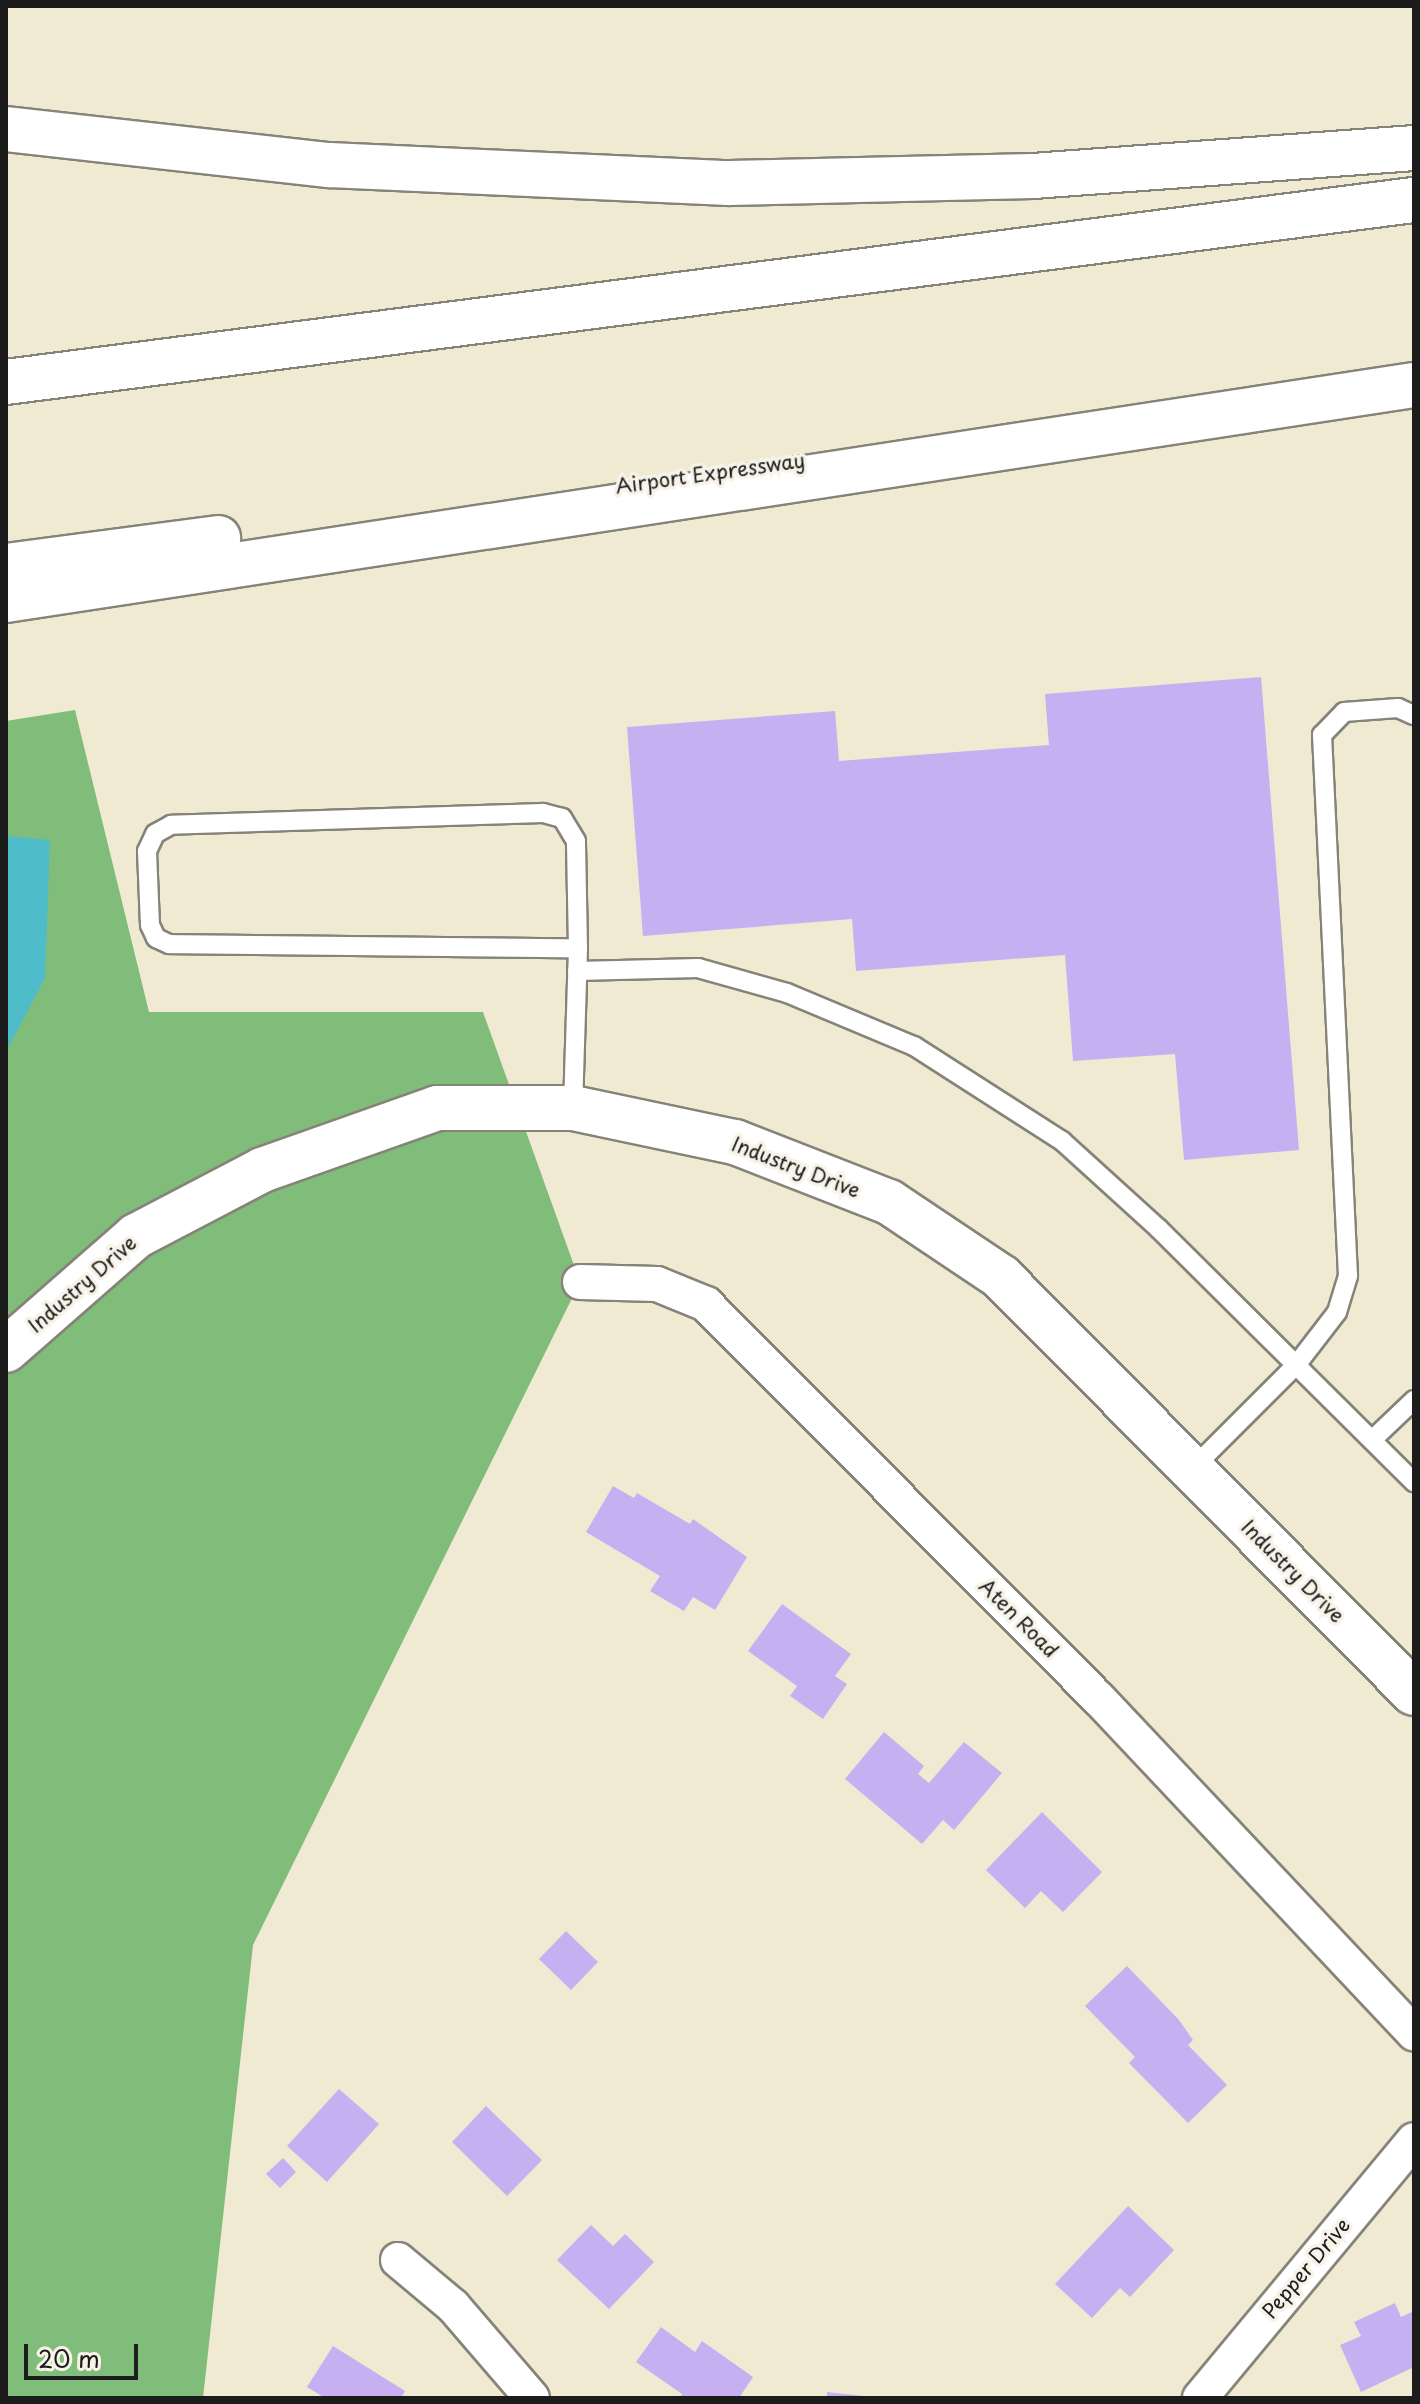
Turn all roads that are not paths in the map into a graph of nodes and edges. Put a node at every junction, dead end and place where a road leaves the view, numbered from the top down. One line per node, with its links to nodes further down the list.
1 (6, 129): 2 (main road)
2 (1414, 148)
3 (1414, 200): 4 (main road)
4 (6, 382)
5 (1414, 383): 6 (main road, Airport Expressway); 7 (main road)
6 (6, 566)
7 (6, 600)
8 (1414, 715): 14 (lane)
9 (578, 948): 9 (lane); 10 (lane)
10 (577, 971): 11 (lane); 14 (lane)
11 (573, 1108): 13 (main road, Industry Drive); 17 (main road, Industry Drive)
12 (580, 1282): 20 (street, Aten Road)
13 (6, 1350)
14 (1297, 1364): 16 (lane); 17 (lane)
15 (1414, 1400): 16 (lane)
16 (1372, 1440): 18 (lane)
17 (1192, 1469): 19 (main road, Industry Drive)
18 (1414, 1482)
19 (1414, 1693)
20 (1414, 2033)
21 (1414, 2140): 24 (street, Pepper Drive)
22 (398, 2260): 23 (street)
23 (532, 2398)
24 (1200, 2398)

